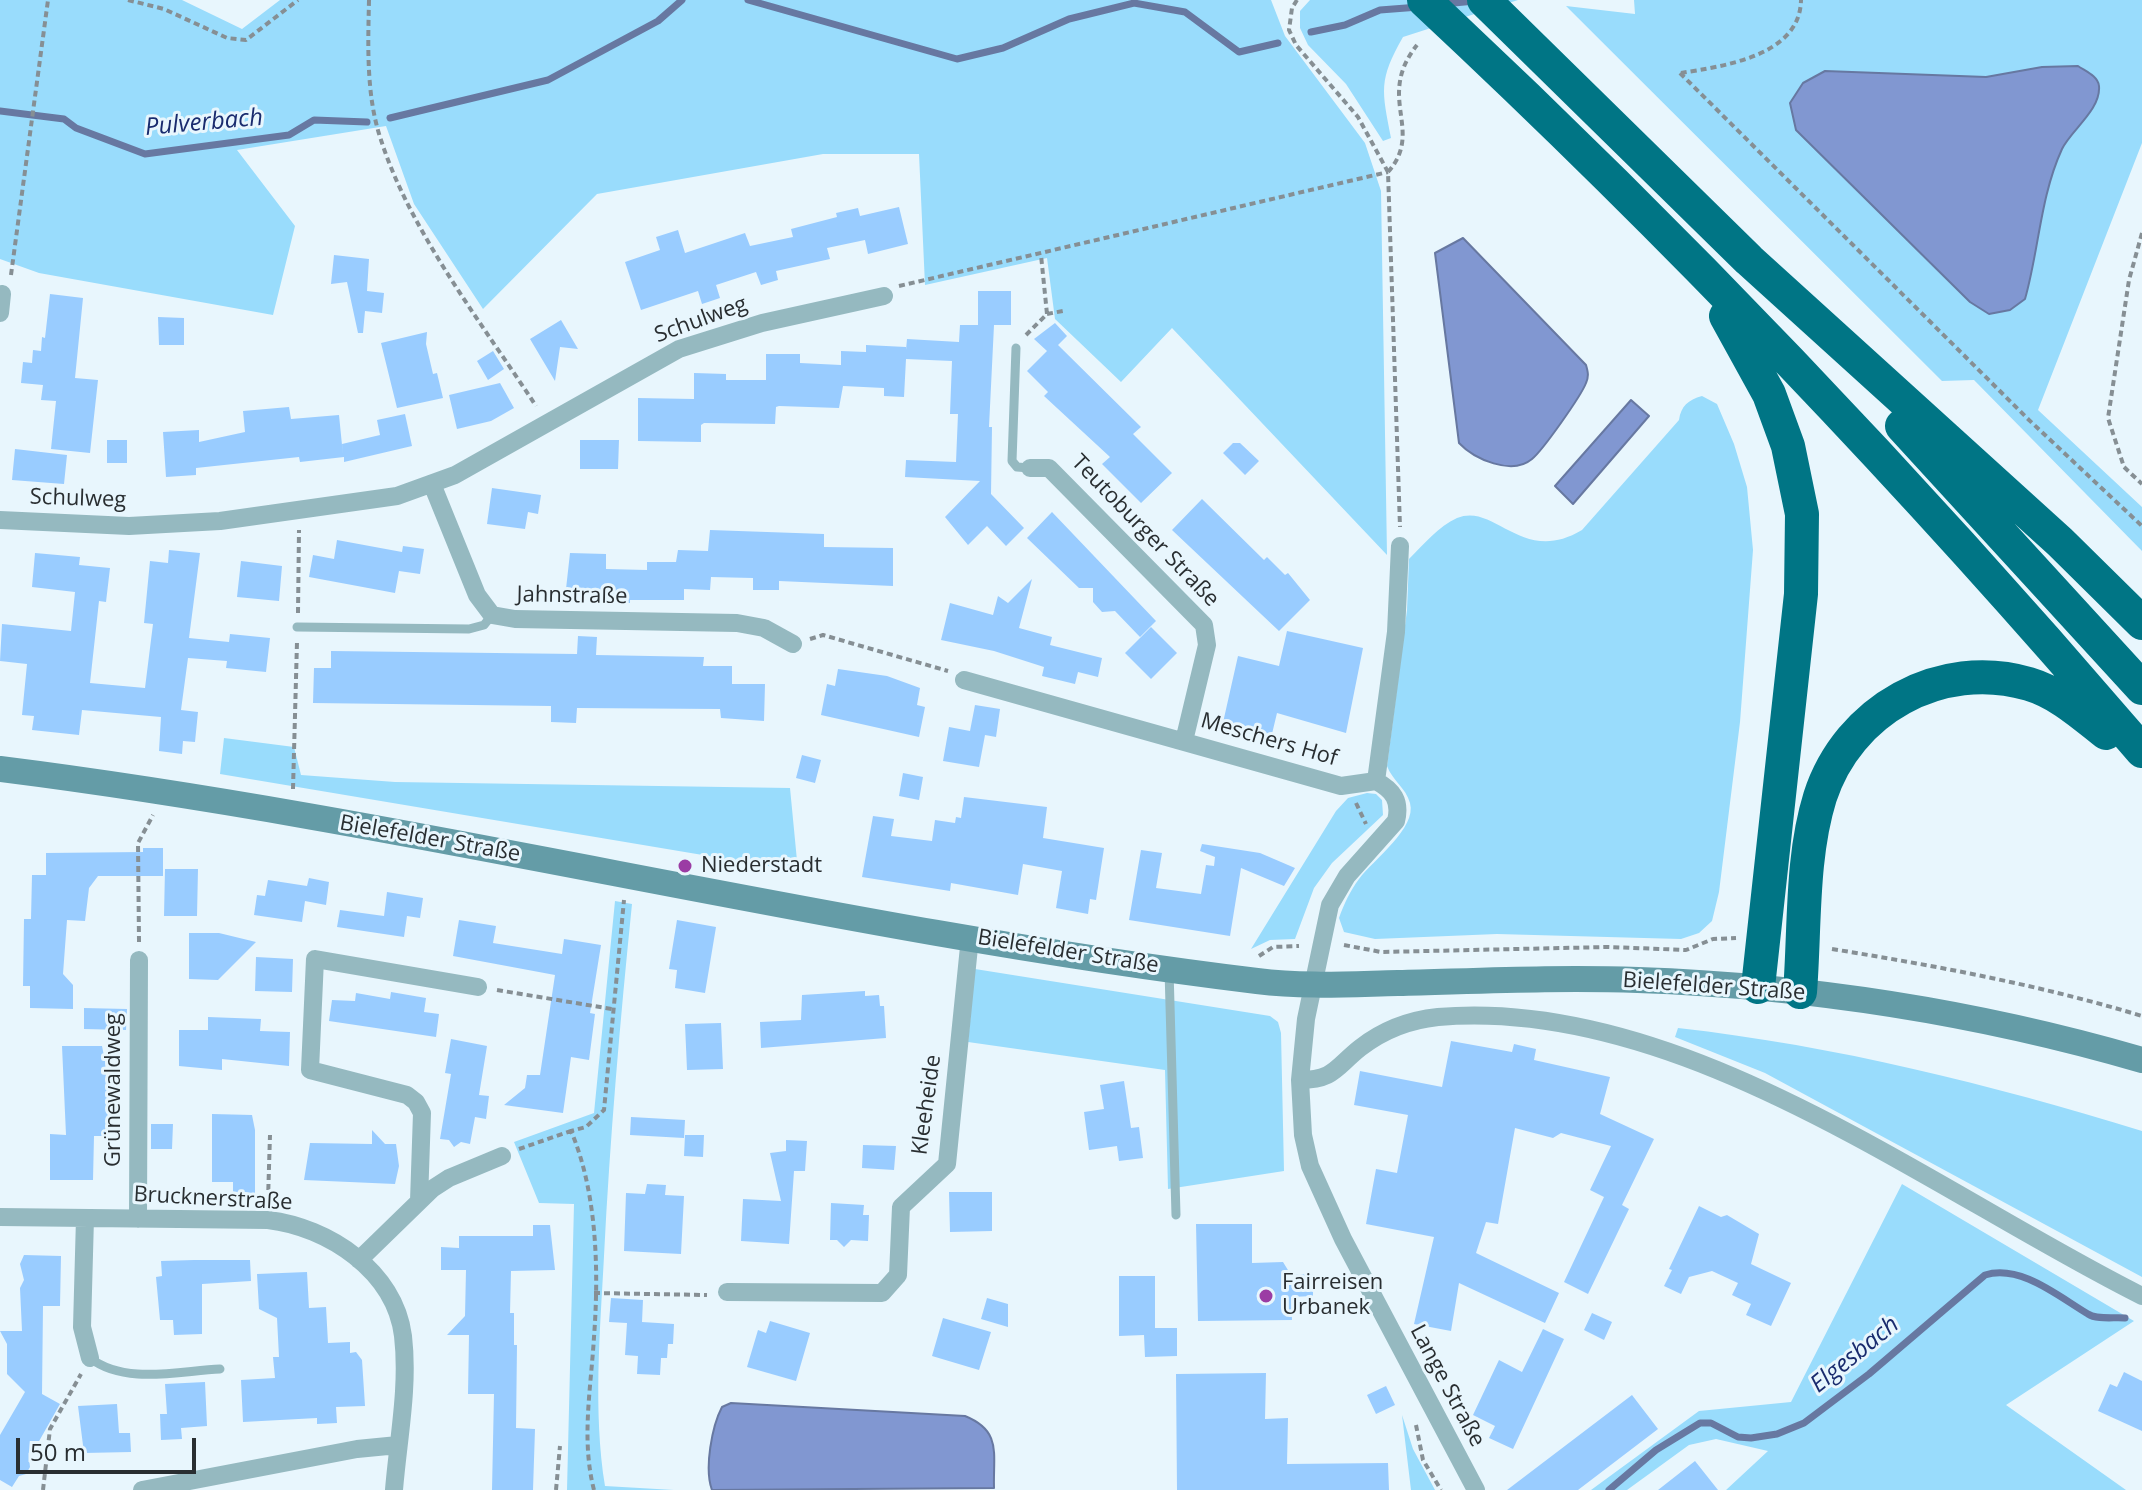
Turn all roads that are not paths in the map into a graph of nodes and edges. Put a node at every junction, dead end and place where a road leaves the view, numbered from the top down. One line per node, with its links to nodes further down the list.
1 (1424, 0): 3 (highway)
2 (1484, 0): 4 (highway)
3 (1643, 214): 18 (highway); 27 (highway)
4 (1749, 260): 12 (highway); 16 (highway)
5 (884, 296): 8 (street, Schulweg)
6 (1016, 348): 7 (lane)
7 (1030, 468): 17 (street, Teutoburger Straße)
8 (432, 484): 9 (street, Schulweg); 11 (street, Jahnstraße)
9 (0, 520)
10 (1400, 546): 21 (street)
11 (492, 615): 13 (lane); 14 (street, Jahnstraße)
12 (2142, 623)
13 (297, 627)
14 (793, 644)
15 (964, 680): 17 (street, Meschers Hof)
16 (2142, 688)
17 (1184, 741): 21 (street, Meschers Hof)
18 (2142, 751)
19 (2142, 762): 28 (highway)
20 (0, 769): 22 (main road, Bielefelder Straße)
21 (1376, 781): 25 (street)
22 (970, 937): 24 (main road, Bielefelder Straße); 38 (street, Kleeheide)
23 (139, 960): 36 (street, Grünewaldweg)
24 (1169, 968): 25 (main road, Bielefelder Straße); 33 (lane)
25 (1311, 985): 27 (main road, Bielefelder Straße); 30 (street, Lange Straße)
26 (478, 987): 32 (street)
27 (1758, 987): 28 (main road, Bielefelder Straße)
28 (1800, 992): 29 (main road, Bielefelder Straße)
29 (2142, 1060)
30 (1300, 1080): 39 (street); 45 (street, Lange Straße)
31 (502, 1156): 32 (street)
32 (419, 1201): 37 (street)
33 (1176, 1215)
34 (0, 1217): 35 (street, Brucknerstraße)
35 (85, 1218): 36 (street, Brucknerstraße); 40 (street)
36 (138, 1219): 37 (street, Brucknerstraße)
37 (359, 1260): 42 (street, Brucknerstraße)
38 (727, 1292)
39 (2142, 1296)
40 (90, 1358): 41 (lane)
41 (220, 1369)
42 (398, 1445): 43 (street); 44 (street, Brucknerstraße)
43 (142, 1490)
44 (394, 1490)
45 (1476, 1490)

